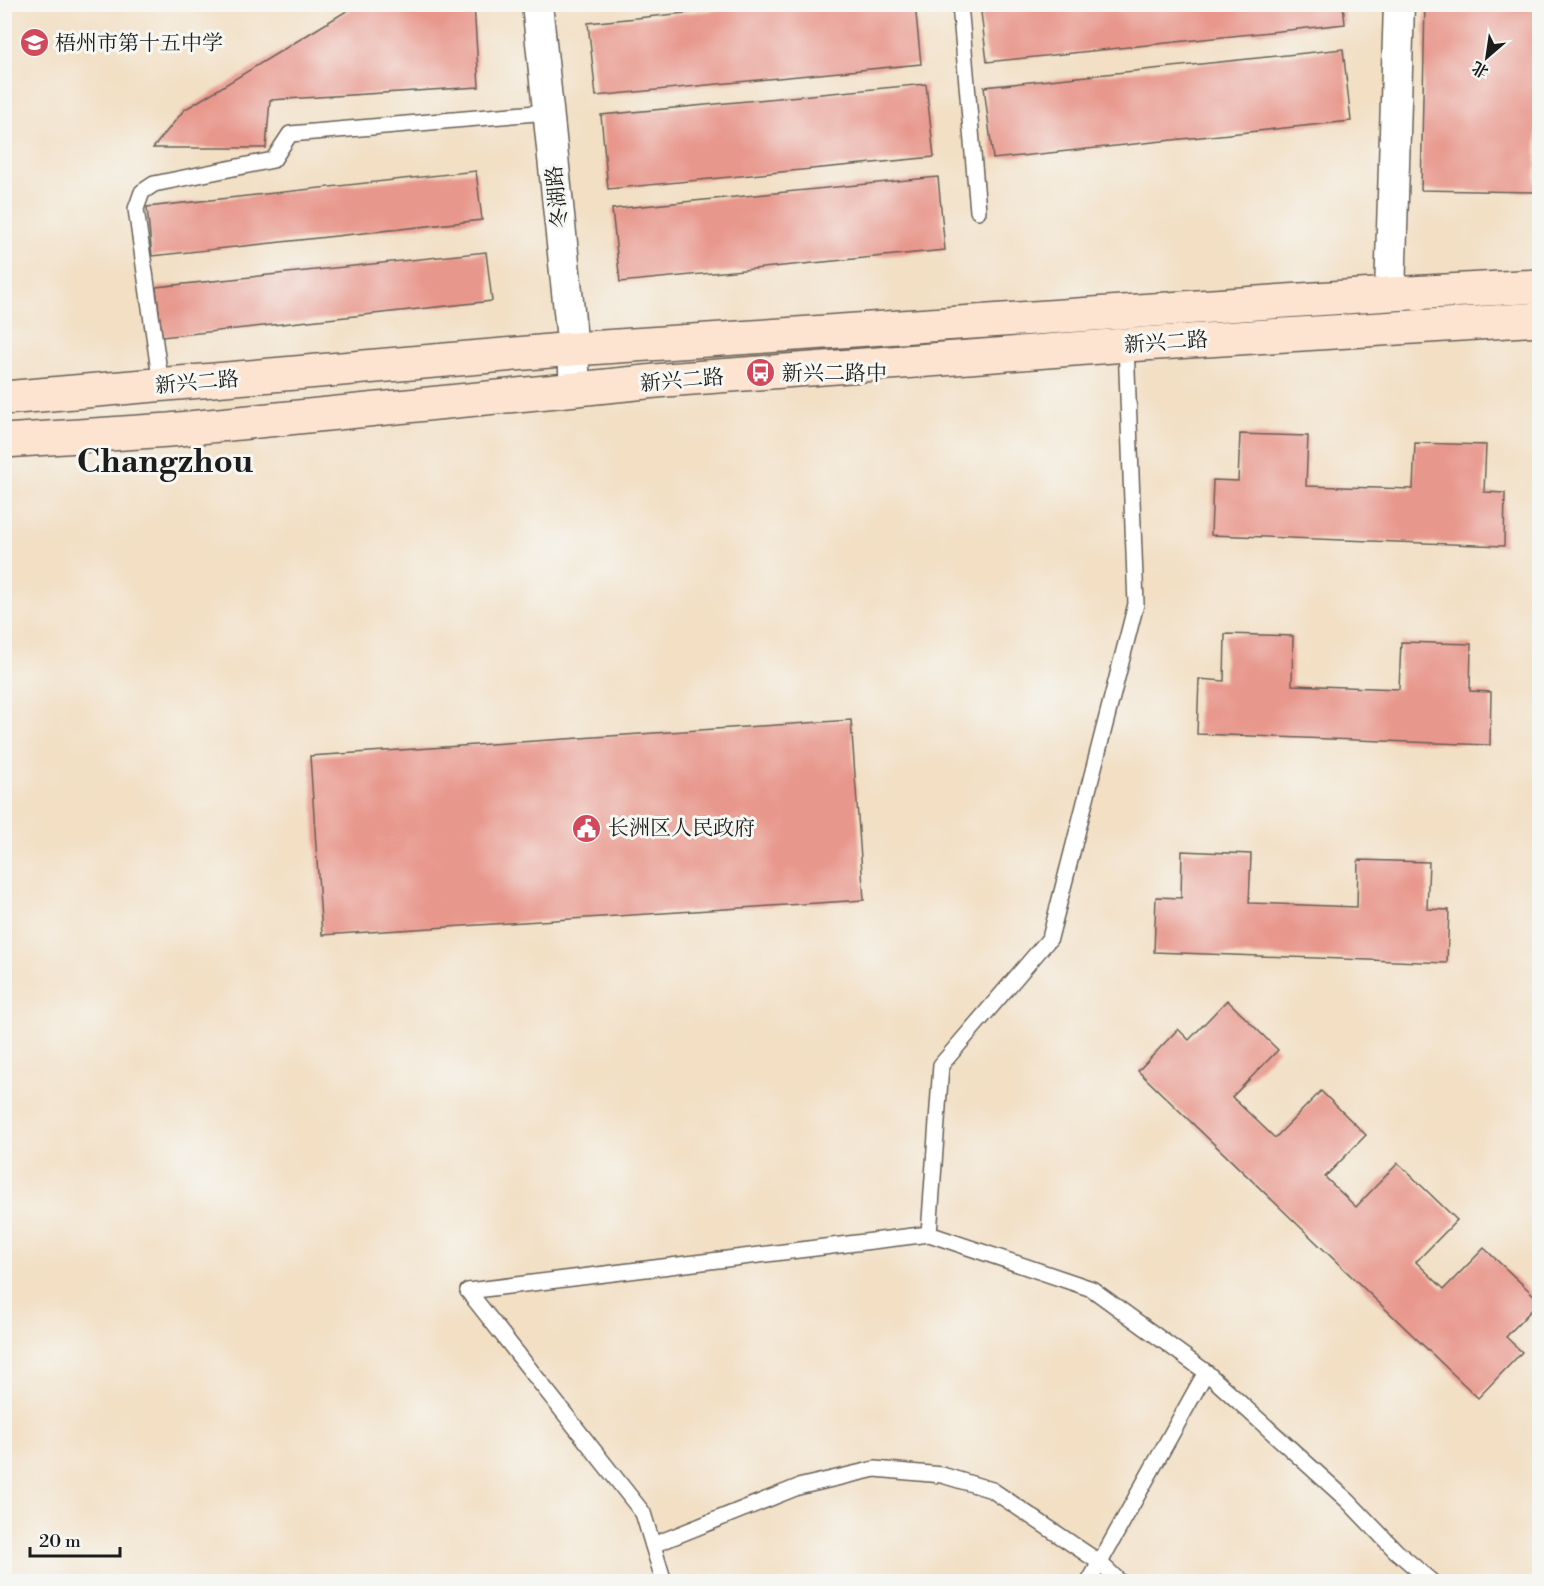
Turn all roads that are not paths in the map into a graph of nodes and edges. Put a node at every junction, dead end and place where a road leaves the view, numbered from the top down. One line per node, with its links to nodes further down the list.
1 (537, 4): 4 (street, 冬湖路)
2 (960, 4): 5 (lane)
3 (1399, 4): 7 (street)
4 (548, 112): 10 (street, 冬湖路); 11 (lane)
5 (978, 211)
6 (1539, 286): 7 (main road, 新兴二路)
7 (1390, 294): 10 (main road, 新兴二路)
8 (1539, 319): 9 (main road, 新兴二路)
9 (1126, 345): 12 (main road, 新兴二路); 15 (lane)
10 (573, 349): 11 (main road, 新兴二路); 12 (street, 冬湖路)
11 (161, 385): 13 (main road, 新兴二路)
12 (575, 390): 14 (main road, 新兴二路)
13 (4, 398)
14 (4, 441)
15 (929, 1234): 16 (lane); 17 (lane)
16 (1206, 1372): 18 (lane); 22 (lane)
17 (653, 1545): 18 (lane); 19 (lane)
18 (1099, 1562): 20 (lane); 21 (lane)
19 (664, 1581)
20 (1089, 1581)
21 (1120, 1581)
22 (1432, 1581)

